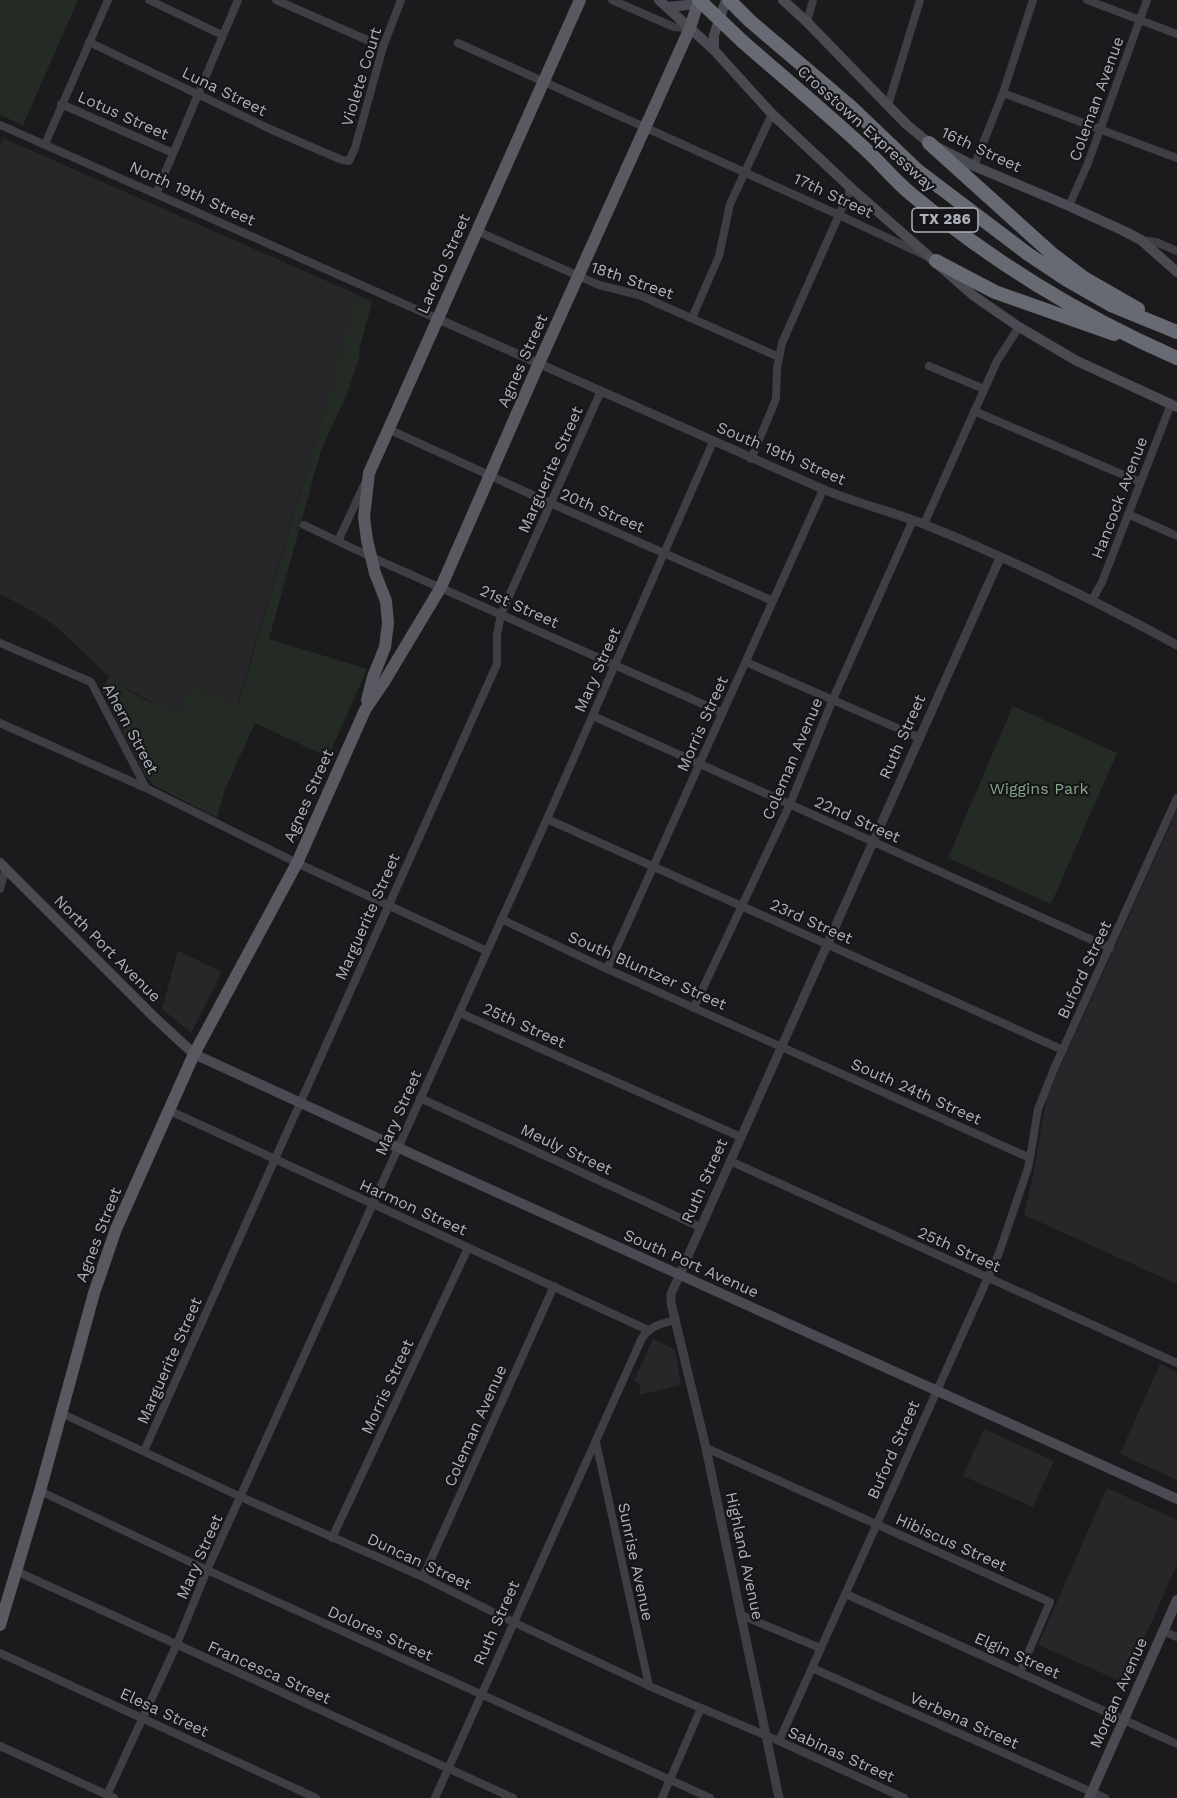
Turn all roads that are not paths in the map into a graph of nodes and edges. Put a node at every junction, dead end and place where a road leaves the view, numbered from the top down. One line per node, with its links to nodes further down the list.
1 (108, 0): 22 (street)
2 (149, 0): 21 (street)
3 (238, 0): 21 (street)
4 (276, 0): 24 (street)
5 (401, 0): 24 (street, Violete Court)
6 (580, 0): 26 (main road, Laredo Street)
7 (612, 0): 19 (street)
8 (728, 0): 25 (main road); 55 (highway, Crosstown Expressway / TX 286)
9 (783, 0): 18 (main road, 16th Street)
10 (813, 0): 18 (street)
11 (920, 0): 30 (street)
12 (1033, 0): 27 (street)
13 (1087, 0): 17 (street)
14 (1147, 0): 17 (street, Coleman Avenue)
15 (698, 2): 16 (main road); 19 (main road, Agnes Street); 58 (highway, Crosstown Expressway / TX 286, bridge)
16 (663, 4): 19 (main road)
17 (1140, 20): 20 (street); 34 (street, Coleman Avenue)
18 (807, 22): 30 (main road, 16th Street)
19 (690, 28): 25 (main road); 33 (main road, Agnes Street)
20 (1177, 34)
21 (222, 35): 28 (street)
22 (89, 42): 28 (street, Luna Street); 29 (street)
23 (458, 43): 26 (street, 17th Street)
24 (383, 47): 39 (street, Violete Court)
25 (714, 50): 31 (main road)
26 (543, 82): 33 (street, 17th Street); 46 (main road, Laredo Street)
27 (1003, 93): 34 (street); 40 (street)
28 (197, 94): 37 (street); 39 (street, Luna Street)
29 (61, 104): 36 (street); 37 (street, Lotus Street)
30 (888, 105): 35 (main road, 16th Street)
31 (772, 114): 41 (street); 42 (main road)
32 (0, 125): 36 (street, North 19th Street)
33 (645, 128): 41 (street, 17th Street); 51 (main road, Agnes Street)
34 (1101, 129): 38 (street); 44 (street, Coleman Avenue)
35 (929, 143): 40 (main road, 16th Street); 55 (highway)
36 (45, 144): 43 (street, North 19th Street)
37 (173, 153): 43 (street)
38 (1177, 158)
39 (349, 161)
40 (974, 166): 44 (main road, 16th Street)
41 (744, 172): 45 (street, 17th Street); 53 (street)
42 (851, 188): 45 (street); 49 (main road)
43 (156, 194): 52 (street, North 19th Street)
44 (1069, 206): 47 (main road, 16th Street)
45 (838, 215): 49 (street, 17th Street); 59 (street)
46 (477, 231): 51 (street, 18th Street); 54 (main road, Laredo Street)
47 (1141, 240): 48 (street, 16th Street); 50 (main road, 16th Street)
48 (1177, 251)
49 (936, 261): 56 (main road, 17th Street); 58 (highway)
50 (1177, 272)
51 (579, 276): 53 (street, 18th Street); 61 (main road, Agnes Street)
52 (373, 289): 54 (street, South 19th Street)
53 (692, 318): 59 (street, 18th Street)
54 (438, 319): 61 (street, South 19th Street); 67 (main road, Laredo Street)
55 (1162, 326): 57 (highway, Crosstown Expressway / TX 286)
56 (1019, 327): 63 (street); 65 (main road, 17th Street)
57 (1177, 332)
58 (1146, 344): 60 (highway, Crosstown Expressway / TX 286)
59 (779, 357): 69 (street)
60 (1177, 358)
61 (539, 363): 64 (street, South 19th Street); 71 (main road, Agnes Street)
62 (929, 366): 63 (street)
63 (984, 389): 66 (street)
64 (601, 391): 68 (street, South 19th Street); 74 (street, Marguerite Street)
65 (1174, 406): 72 (street, Hancock Avenue)
66 (974, 411): 72 (street); 77 (street)
67 (388, 429): 70 (main road, Laredo Street); 71 (street, 20th Street)
68 (713, 442): 69 (street, South 19th Street); 81 (street, Mary Street)
69 (751, 459): 73 (street, South 19th Street)
70 (369, 473): 80 (street, Laredo Street); 82 (main road)
71 (491, 475): 74 (street, 20th Street); 84 (main road, Agnes Street)
72 (1140, 482): 75 (street, Hancock Avenue)
73 (823, 490): 76 (street, South 19th Street); 86 (street, Morris Street)
74 (550, 503): 81 (street, 20th Street); 87 (street, Marguerite Street)
75 (1128, 514): 79 (street); 85 (street, Hancock Avenue)
76 (913, 520): 77 (street, South 19th Street); 92 (street, Coleman Avenue)
77 (924, 524): 83 (street, South 19th Street)
78 (304, 525): 80 (street, 21st Street)
79 (1177, 536)
80 (338, 541): 82 (street, 21st Street)
81 (665, 552): 86 (street, 20th Street); 91 (street, Mary Street)
82 (371, 557): 84 (street, 21st Street); 93 (main road)
83 (1000, 558): 85 (street, South 19th Street); 97 (street, Ruth Street)
84 (441, 587): 87 (street, 21st Street); 93 (main road, Agnes Street)
85 (1092, 600): 89 (street, South 19th Street)
86 (774, 601): 90 (street, Morris Street)
87 (501, 614): 91 (street, 21st Street); 108 (street, Marguerite Street)
88 (0, 643): 99 (street, Ahern Street)
89 (1177, 645)
90 (746, 662): 92 (street); 94 (street, Morris Street)
91 (615, 665): 94 (street, 21st Street); 95 (street, Mary Street)
92 (834, 699): 97 (street); 101 (street, Coleman Avenue)
93 (365, 710): 104 (main road, Agnes Street)
94 (723, 713): 98 (street, Morris Street)
95 (593, 716): 98 (street, 22nd Street); 102 (street, Mary Street)
96 (0, 723): 99 (street)
97 (920, 738): 103 (street, Ruth Street)
98 (700, 764): 101 (street, 22nd Street); 106 (street, Morris Street)
99 (146, 788): 104 (street)
100 (1177, 798): 112 (street, Buford Street)
101 (790, 804): 103 (street, 22nd Street); 109 (street, Coleman Avenue)
102 (547, 819): 106 (street, 23rd Street); 110 (street, Mary Street)
103 (873, 842): 111 (street, Ruth Street); 112 (street, 22nd Street)
104 (297, 864): 108 (street); 119 (main road, Agnes Street)
105 (3, 866): 107 (street); 119 (main road, North Port Avenue)
106 (654, 866): 109 (street, 23rd Street); 114 (street, Morris Street)
107 (0, 889)
108 (388, 905): 113 (street); 121 (street, Marguerite Street)
109 (742, 906): 111 (street, 23rd Street); 115 (street, Coleman Avenue)
110 (501, 919): 113 (street, Mary Street); 114 (street, South Bluntzer Street)
111 (827, 944): 117 (street, Ruth Street); 118 (street, 23rd Street)
112 (1110, 948): 118 (street, Buford Street)
113 (487, 951): 116 (street, Mary Street)
114 (607, 969): 115 (street, South Bluntzer Street)
115 (694, 1008): 117 (street, South Bluntzer Street)
116 (460, 1013): 120 (street, Mary Street); 123 (street, 25th Street)
117 (781, 1047): 123 (street, Ruth Street); 125 (street, South 24th Street)
118 (1063, 1050): 125 (street, Buford Street)
119 (194, 1054): 121 (main road, South Port Avenue); 122 (main road, Agnes Street)
120 (420, 1098): 124 (street, Mary Street); 129 (street, Meuly Street)
121 (300, 1103): 124 (main road, South Port Avenue); 126 (street, Marguerite Street)
122 (168, 1110): 126 (street, Harmon Street); 138 (main road, Agnes Street)
123 (741, 1137): 127 (street, Ruth Street)
124 (398, 1148): 128 (street, Mary Street); 131 (main road, South Port Avenue)
125 (1030, 1158): 132 (street, Buford Street)
126 (275, 1159): 128 (street, Harmon Street); 141 (street, Marguerite Street)
127 (730, 1161): 129 (street, Ruth Street); 132 (street, 25th Street)
128 (373, 1204): 130 (street, Harmon Street); 143 (street, Mary Street)
129 (700, 1227): 131 (street, Ruth Street)
130 (468, 1248): 133 (street, Harmon Street); 146 (street, Morris Street)
131 (679, 1275): 134 (street, Ruth Street); 137 (main road, South Port Avenue)
132 (987, 1277): 136 (street, 25th Street); 137 (street, Buford Street)
133 (554, 1286): 135 (street, Harmon Street); 149 (street, Coleman Avenue)
134 (676, 1320): 135 (street); 140 (street, Highland Avenue)
135 (648, 1330): 139 (street, Ruth Street)
136 (1177, 1363)
137 (937, 1390): 144 (main road, South Port Avenue); 145 (street, Buford Street)
138 (61, 1413): 141 (street, Duncan Street); 142 (main road, Agnes Street)
139 (596, 1443): 153 (street, Ruth Street); 162 (street, Sunrise Avenue)
140 (706, 1448): 145 (street, Hibiscus Street); 152 (street, Highland Avenue)
141 (144, 1451): 143 (street, Duncan Street)
142 (40, 1491): 147 (street, Dolores Street); 148 (main road, Agnes Street)
143 (241, 1497): 146 (street, Duncan Street); 147 (street, Mary Street)
144 (1177, 1499)
145 (876, 1523): 150 (street, Buford Street); 161 (street, Hibiscus Street)
146 (332, 1538): 149 (street, Duncan Street)
147 (207, 1570): 157 (street, Mary Street); 163 (street, Dolores Street)
148 (16, 1571): 154 (main road, Agnes Street); 157 (street, Francesca Street)
149 (423, 1576): 153 (street, Duncan Street)
150 (846, 1594): 158 (street, Buford Street); 161 (street, Elgin Street)
151 (1177, 1600): 155 (main road, Morgan Avenue)
152 (741, 1615): 158 (street); 167 (street, Highland Avenue)
153 (513, 1622): 162 (street, Duncan Street); 163 (street, Ruth Street)
154 (0, 1625)
155 (1163, 1631): 156 (street); 166 (main road, Morgan Avenue)
156 (1177, 1637)
157 (176, 1646): 165 (street, Mary Street); 171 (street, Francesca Street)
158 (820, 1648): 160 (street, Buford Street)
159 (0, 1653): 165 (street, Elesa Street)
160 (812, 1668): 168 (street, Buford Street); 173 (street, Verbena Street)
161 (1020, 1672): 166 (street, Elgin Street)
162 (649, 1686): 164 (street, Duncan Street)
163 (481, 1694): 171 (street, Ruth Street); 172 (street, Dolores Street)
164 (701, 1708): 167 (street, Duncan Street); 172 (street)
165 (144, 1718): 174 (street, Mary Street); 175 (street, Elesa Street)
166 (1124, 1720): 169 (street, Elgin Street); 173 (main road, Morgan Avenue)
167 (766, 1737): 168 (street, Sabinas Street); 180 (street, Highland Avenue)
168 (779, 1741): 181 (street, Sabinas Street)
169 (1177, 1744)
170 (0, 1746): 174 (street)
171 (448, 1770): 176 (street, Ruth Street); 177 (street, Francesca Street)
172 (670, 1780): 178 (street); 179 (street, Dolores Street)
173 (1090, 1795): 182 (street, Verbena Street)
174 (110, 1796)
175 (316, 1798)
176 (435, 1798)
177 (513, 1798)
178 (662, 1798)
179 (710, 1798)
180 (779, 1798)
181 (904, 1798)
182 (1105, 1798)

